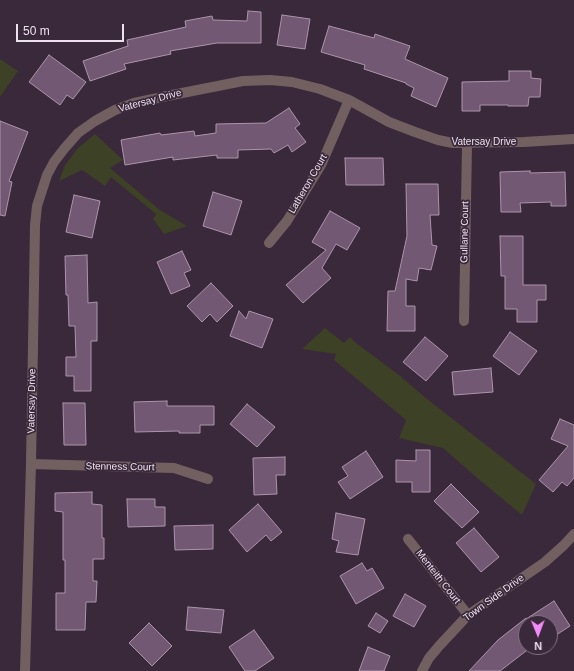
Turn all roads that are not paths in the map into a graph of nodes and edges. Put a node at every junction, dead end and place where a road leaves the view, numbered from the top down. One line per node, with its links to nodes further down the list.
1 (349, 100): 3 (street, Vatersay Drive); 4 (street, Latheron Court); 6 (street, Vatersay Drive)
2 (574, 138): 3 (street, Vatersay Drive)
3 (466, 144): 5 (street, Gullane Court)
4 (269, 243)
5 (464, 321)
6 (31, 464): 7 (street, Stenness Court); 11 (street, Vatersay Drive)
7 (208, 479)
8 (574, 534): 10 (street, Town Side Drive)
9 (408, 539): 10 (street, Menteith Court)
10 (468, 615): 12 (street, Town Side Drive)
11 (25, 671)
12 (422, 671)

